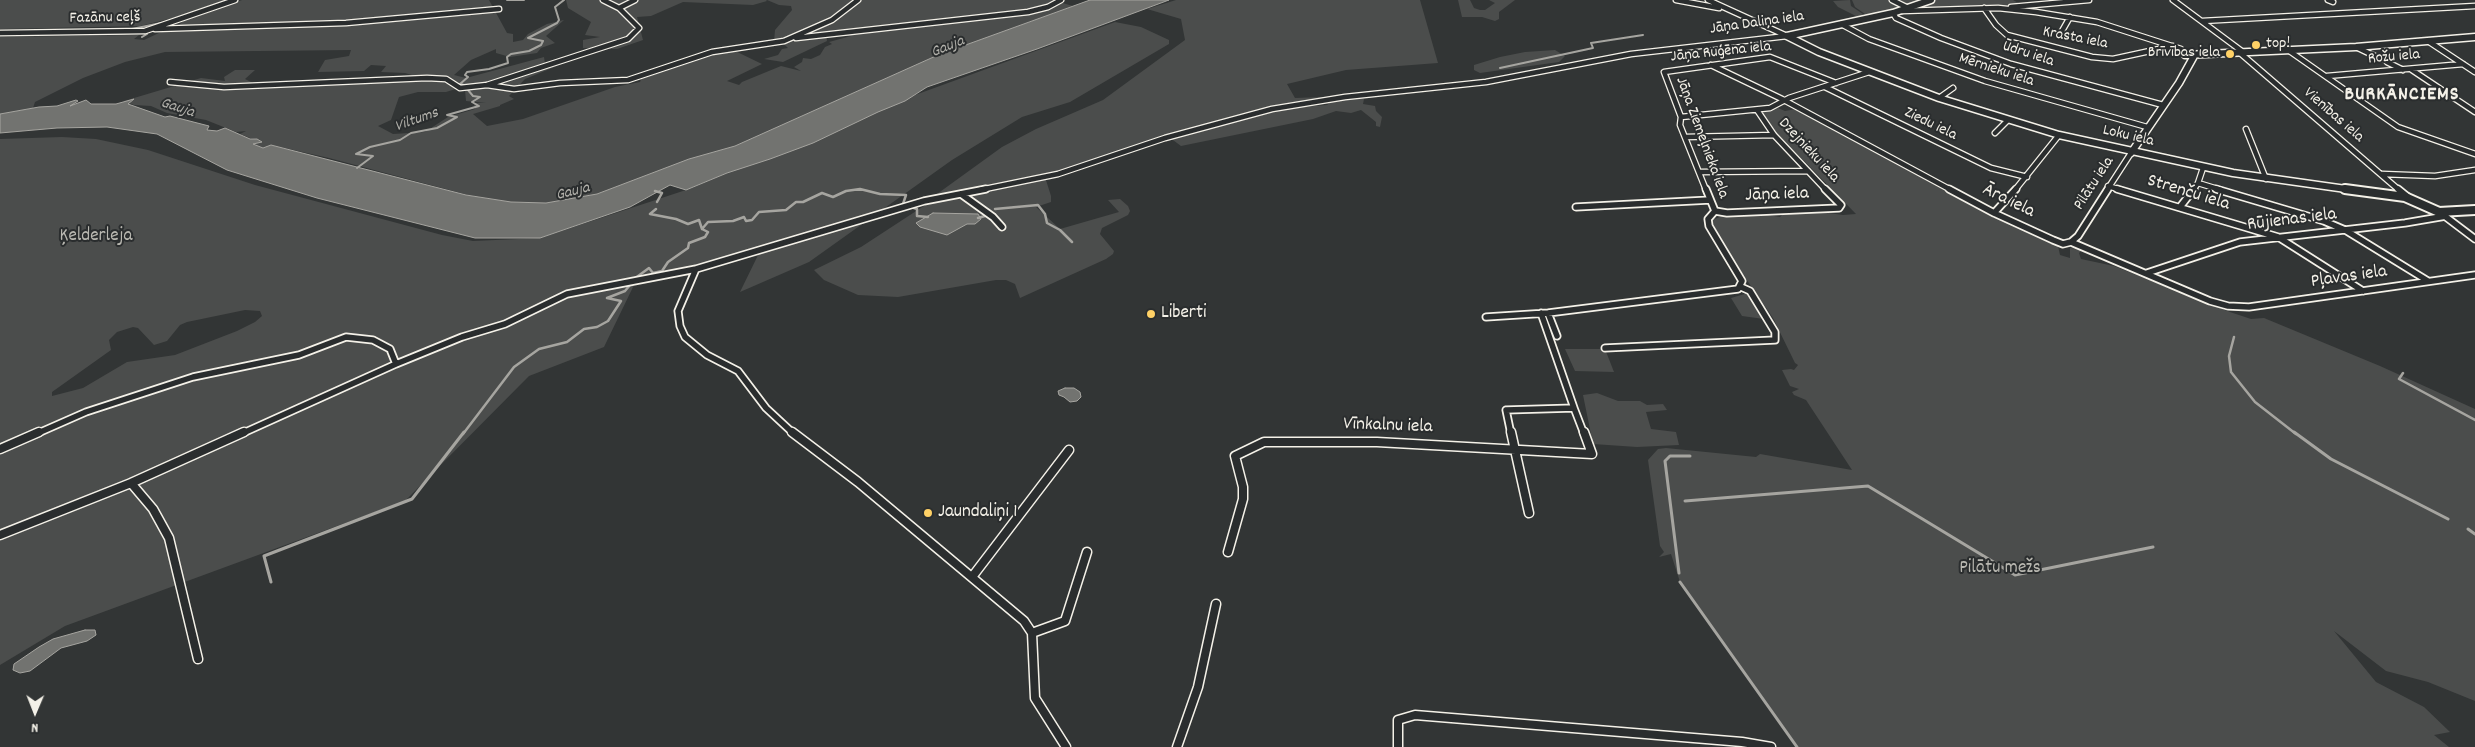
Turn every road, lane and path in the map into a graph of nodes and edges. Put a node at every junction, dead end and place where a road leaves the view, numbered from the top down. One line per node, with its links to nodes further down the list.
1 (235, 0): 30 (street, Fazānu ceļš)
2 (603, 0): 18 (street)
3 (635, 0): 18 (street)
4 (858, 0): 34 (street)
5 (1061, 0): 34 (street)
6 (1676, 0): 15 (street)
7 (1688, 0): 15 (street)
8 (1708, 0): 23 (street)
9 (1892, 0): 19 (street)
10 (1931, 0): 19 (street, Jāņa Daliņa iela)
11 (2089, 0): 16 (street)
12 (2173, 0): 28 (street, Vienības iela)
13 (2328, 0): 14 (street)
14 (2333, 2)
15 (1696, 4): 23 (street)
16 (2024, 5): 22 (street); 25 (street)
17 (2475, 6): 28 (street)
18 (619, 8): 56 (street)
19 (1908, 8): 24 (street, Jāņa Daliņa iela)
20 (1984, 8): 22 (street); 24 (street); 37 (street, Krasta iela)
21 (499, 9): 30 (street)
22 (2008, 9): 25 (street)
23 (1730, 10): 33 (street)
24 (1901, 11): 26 (street, Jāņa Daliņa iela)
25 (2036, 12): 27 (street)
26 (1893, 13): 29 (street, Jāņa Daliņa iela); 61 (street, Ūdru iela)
27 (2070, 17): 31 (street); 37 (street)
28 (2202, 21): 41 (street, Vienības iela)
29 (1842, 24): 33 (street, Jāņa Daliņa iela); 66 (street, Mērnieku iela)
30 (155, 29): 32 (street, Fazānu ceļš)
31 (2062, 31)
32 (0, 33)
33 (1787, 36): 51 (street, Loku iela); 83 (street, Jāņa Daliņa iela)
34 (790, 38): 56 (street)
35 (2473, 38): 36 (street)
36 (2428, 41): 38 (street); 46 (street)
37 (2174, 46): 40 (street)
38 (2356, 47): 39 (street); 43 (street)
39 (2288, 50): 41 (street); 53 (street)
40 (2183, 52): 42 (street); 45 (street)
41 (2241, 52): 42 (street); 78 (street, Vienības iela)
42 (2196, 54): 45 (street)
43 (2381, 59)
44 (2387, 62): 48 (street)
45 (2190, 64): 61 (street, Pilātu iela)
46 (2463, 64): 49 (street, Rožu iela); 52 (street)
47 (1711, 65): 50 (street, Jāņa Ruģēna iela); 55 (street, Jāņa Ruģēna iela); 60 (street, Āra iela)
48 (2404, 70): 49 (street, Rožu iela); 53 (street, Rožu iela)
49 (2412, 70): 63 (street)
50 (1664, 72): 64 (street, Jāņa Ziemeļnieka iela)
51 (1869, 72): 55 (street); 59 (street, Loku iela)
52 (2475, 72)
53 (2327, 76): 73 (street)
54 (170, 82): 56 (street)
55 (1836, 83): 57 (street)
56 (486, 85)
57 (1825, 87): 60 (street); 79 (street, Ziedu iela)
58 (1952, 88): 59 (street)
59 (1939, 98): 65 (street, Loku iela)
60 (1785, 101): 62 (street); 91 (street, Āra iela)
61 (2162, 105): 66 (street, Pilātu iela)
62 (1757, 110): 64 (street); 69 (street, Dzejnieku iela)
63 (2475, 112)
64 (1681, 117): 71 (street, Jāņa Ziemeļnieka iela)
65 (2008, 120): 68 (street); 70 (street, Loku iela)
66 (2148, 127): 72 (street, Pilātu iela)
67 (2246, 129): 80 (street)
68 (1995, 132)
69 (1774, 135): 71 (street); 76 (street, Dzejnieku iela)
70 (2060, 135): 72 (street, Loku iela); 79 (street)
71 (1685, 137): 77 (street, Jāņa Ziemeļnieka iela)
72 (2132, 152): 74 (street, Loku iela); 82 (street, Pilātu iela)
73 (2475, 154)
74 (2204, 168): 80 (street, Loku iela); 81 (street)
75 (2475, 170): 78 (street)
76 (1808, 171): 77 (street); 88 (street, Dzejnieku iela)
77 (1699, 172): 85 (street, Jāņa Ziemeļnieka iela)
78 (2381, 174): 84 (street, Vienības iela)
79 (2027, 178): 91 (street)
80 (2266, 179): 84 (street, Loku iela)
81 (2198, 183): 87 (street); 94 (street)
82 (2108, 186): 87 (street, Strenču iela); 97 (street, Pilātu iela)
83 (961, 194): 93 (street); 98 (street, Jāņa Daliņa iela)
84 (2410, 199): 92 (street, Loku iela)
85 (1710, 200): 86 (street); 90 (street, Jāņa Ziemeļnieka iela)
86 (1576, 207)
87 (2180, 207): 95 (street, Strenču iela)
88 (1840, 208): 90 (street, Jāņa iela)
89 (2475, 210): 92 (street, Loku iela)
90 (1715, 211): 102 (street)
91 (1994, 213): 97 (street, Āra iela)
92 (2442, 214): 94 (street, Rūjienas iela); 96 (street)
93 (1002, 227)
94 (2345, 230): 95 (street, Rūjienas iela); 101 (street)
95 (2278, 237): 99 (street, Rūjienas iela); 103 (street, Strenču iela)
96 (2475, 239)
97 (2071, 242): 99 (street, Āra iela)
98 (696, 270): 109 (street, Jāņa Daliņa iela); 119 (street)
99 (2147, 273): 104 (street, Āra iela)
100 (2475, 275): 101 (street, Pļavas iela)
101 (2428, 281): 103 (street, Pļavas iela)
102 (1741, 287): 105 (street); 108 (street)
103 (2363, 291): 104 (street, Pļavas iela)
104 (2228, 306)
105 (1545, 313): 106 (street); 107 (street); 110 (street)
106 (1486, 317)
107 (1557, 336)
108 (1605, 348)
109 (396, 364): 111 (street); 114 (street, Jāņa Daliņa iela)
110 (1574, 408): 112 (street); 112 (street, Vīnkalnu iela)
111 (0, 448)
112 (1513, 448): 115 (street); 118 (street, Vīnkalnu iela)
113 (1069, 450): 119 (street)
114 (131, 483): 116 (street, Jāņa Daliņa iela); 122 (street)
115 (1529, 513)
116 (0, 536)
117 (1087, 552): 121 (street)
118 (1228, 552)
119 (972, 577): 121 (street)
120 (1216, 604): 124 (street)
121 (1032, 633): 123 (street)
122 (198, 660)
123 (1066, 747)
124 (1177, 747)
125 (1398, 747): 126 (street)
126 (1771, 747)

